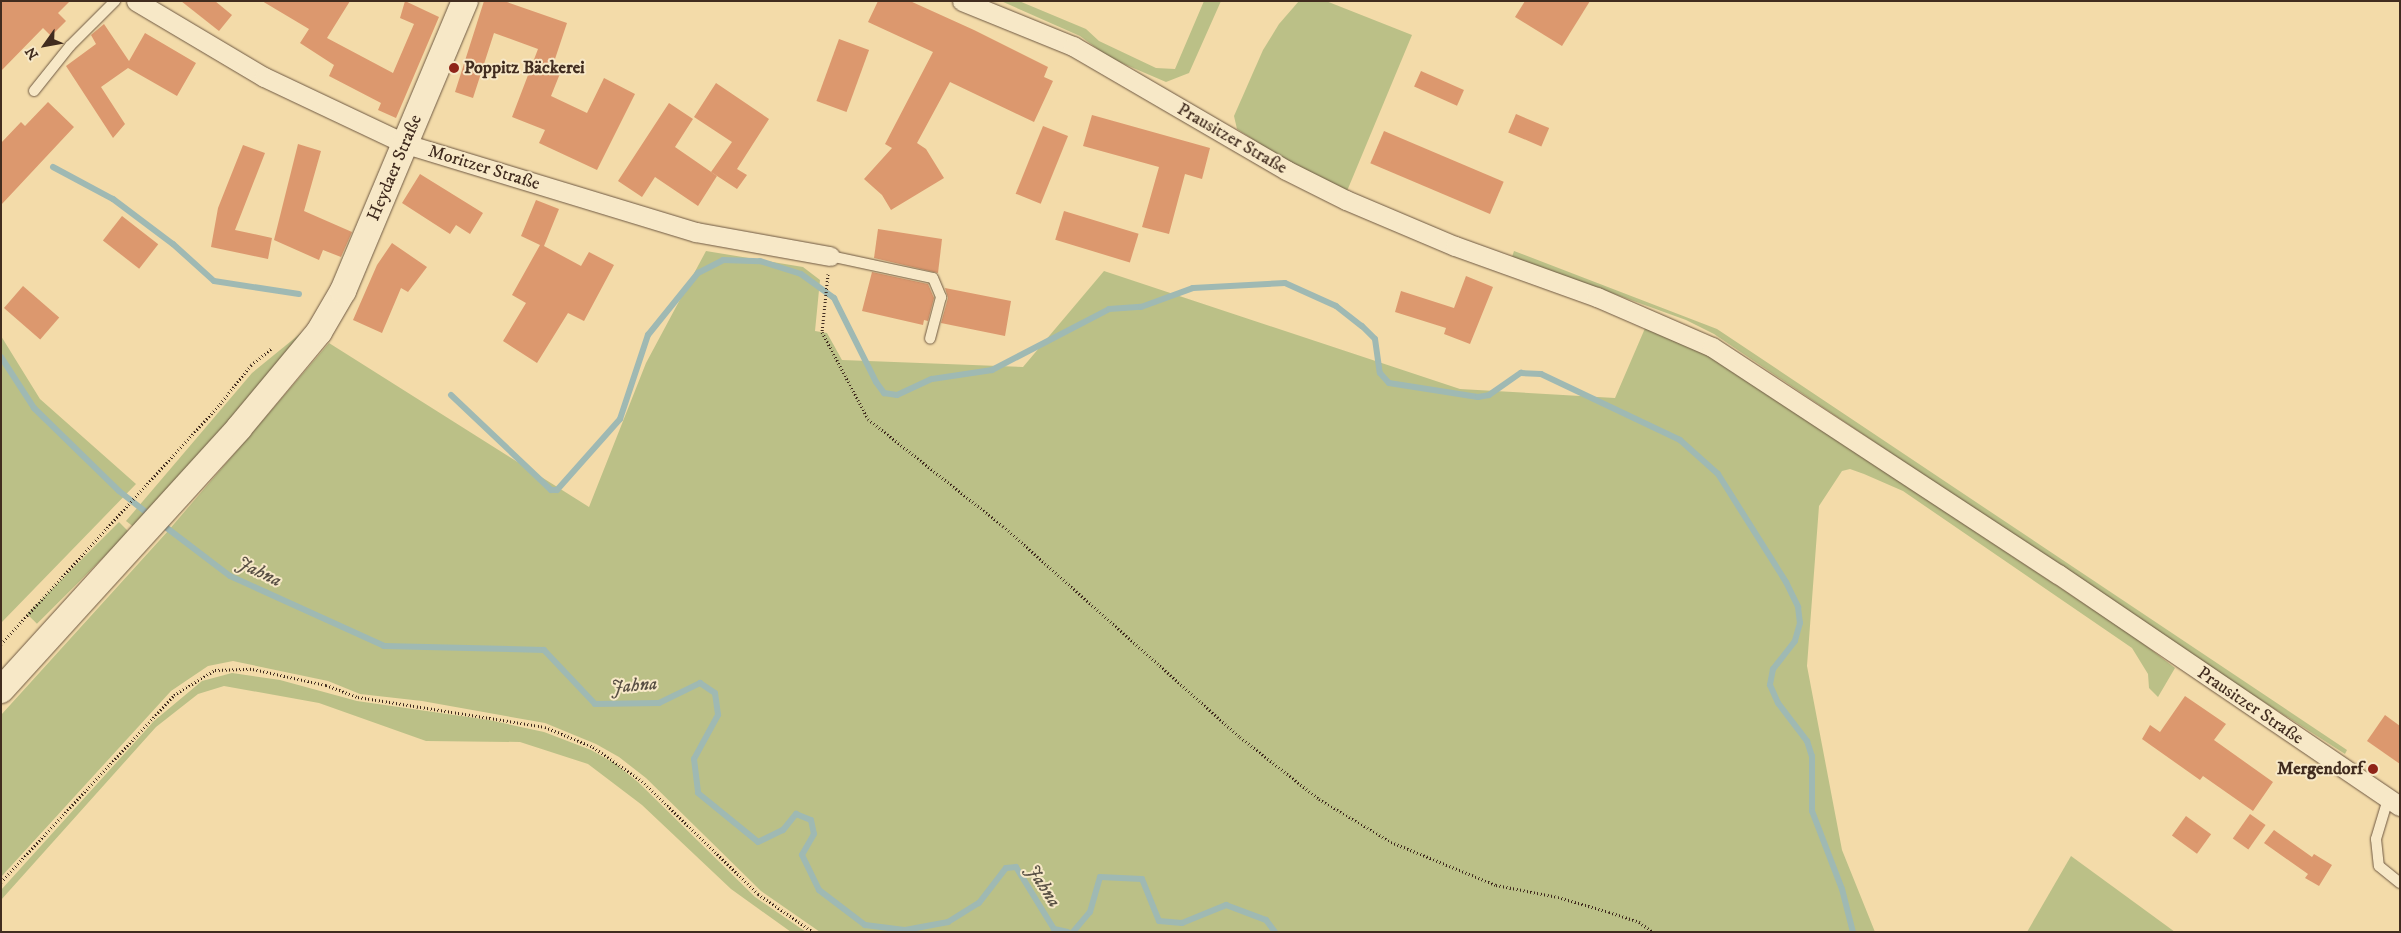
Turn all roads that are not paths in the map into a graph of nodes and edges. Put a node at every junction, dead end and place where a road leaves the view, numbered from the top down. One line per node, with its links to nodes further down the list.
1 (115, 1): 5 (lane)
2 (136, 1): 6 (street, Moritzer Straße)
3 (465, 1): 6 (main road, Heydaer Straße)
4 (962, 1): 10 (street, Prausitzer Straße)
5 (34, 91)
6 (406, 144): 7 (street, Moritzer Straße); 9 (main road, Heydaer Straße)
7 (830, 256): 8 (lane)
8 (930, 339)
9 (1, 690)
10 (2394, 802): 11 (lane)
11 (2400, 883)

